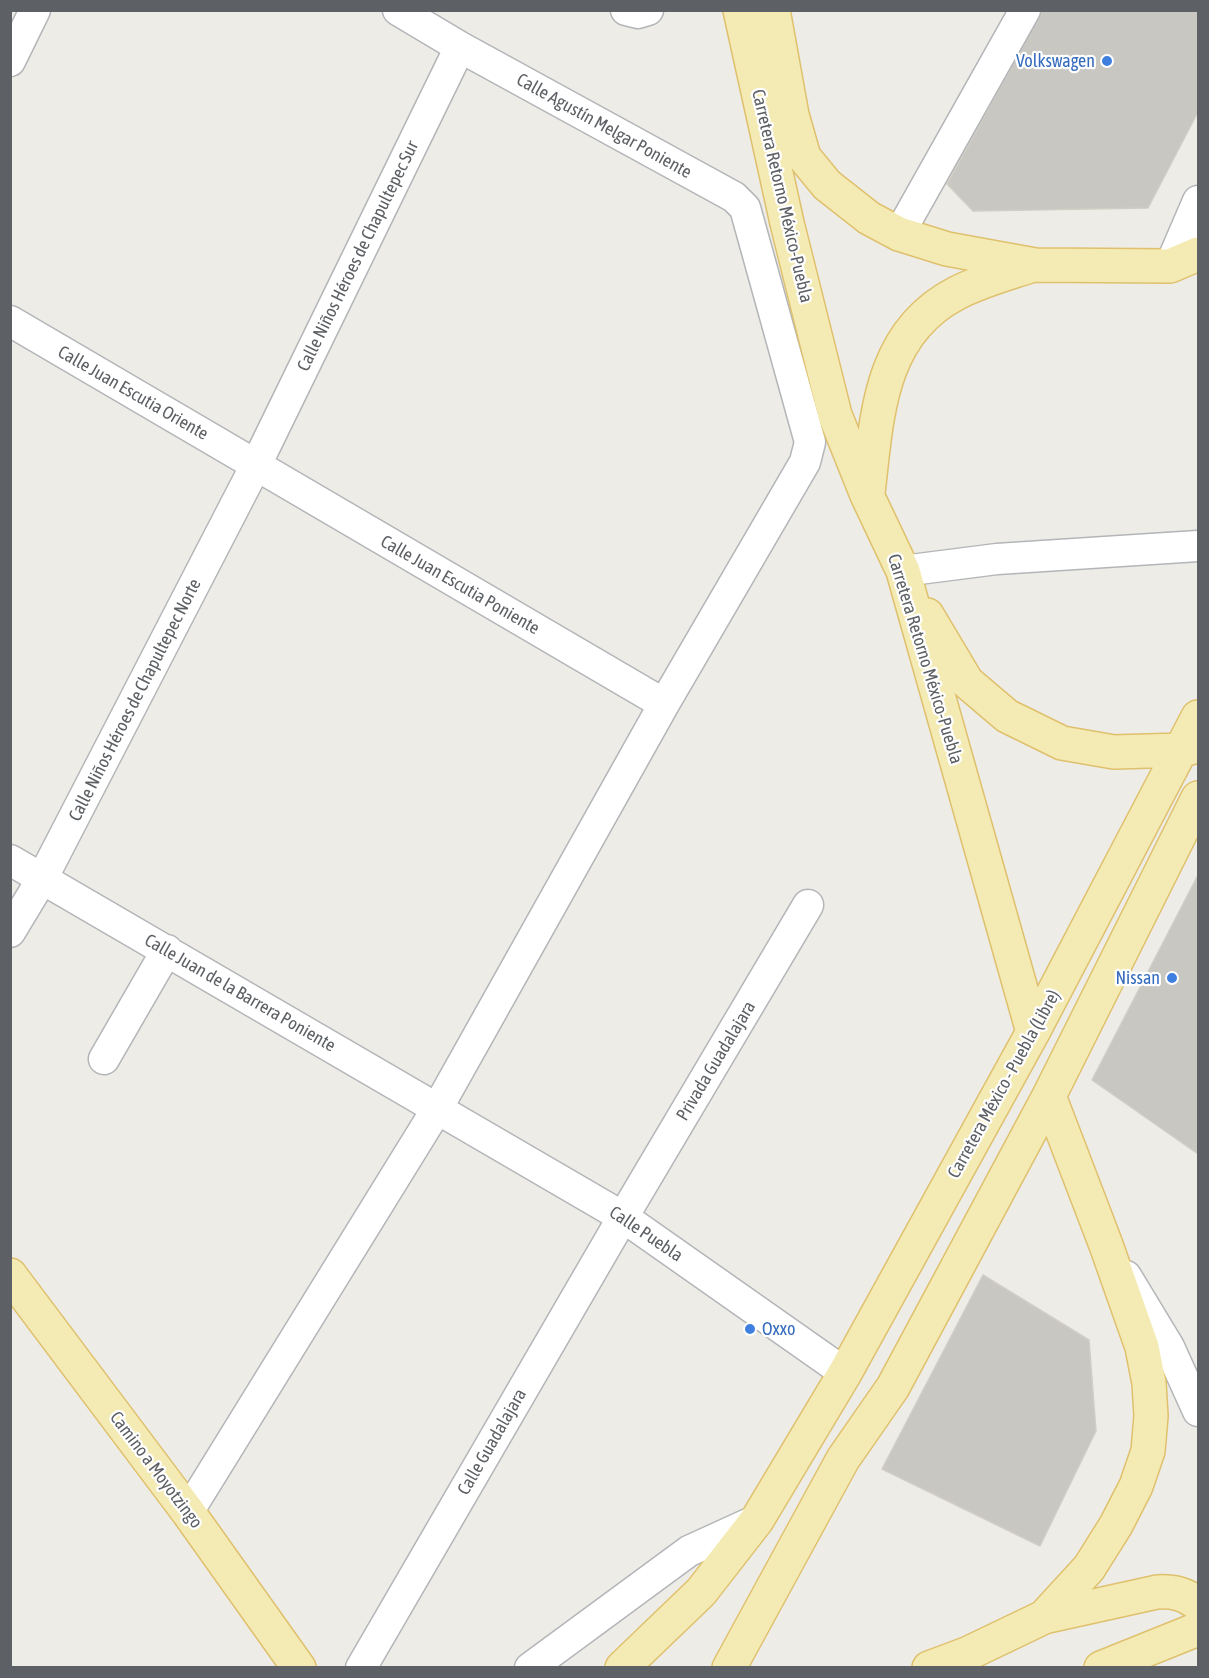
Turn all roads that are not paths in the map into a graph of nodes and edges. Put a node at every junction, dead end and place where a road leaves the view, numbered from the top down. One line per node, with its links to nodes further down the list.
1 (35, 10): 9 (street)
2 (398, 10): 8 (street, Calle Agustín Melgar Poniente)
3 (626, 10): 4 (street)
4 (648, 10)
5 (740, 10): 16 (main road, Carretera Retorno México-Puebla)
6 (773, 10): 11 (main road, Carretera Retorno México-Puebla)
7 (1025, 10): 11 (street)
8 (460, 47): 15 (street, Calle Niños Héroes de Chapultepec Sur); 19 (street, Calle Agustín Melgar Poniente)
9 (10, 61)
10 (1198, 201): 12 (street)
11 (899, 234): 13 (main road, Carretera Retorno México-Puebla)
12 (1184, 260): 13 (main road, Carretera Retorno México-Puebla)
13 (1035, 265): 16 (main road)
14 (10, 321): 15 (street, Calle Juan Escutia Oriente)
15 (256, 465): 19 (street, Calle Juan Escutia Poniente); 24 (street, Calle Niños Héroes de Chapultepec Norte)
16 (867, 495): 18 (main road, Carretera Retorno México-Puebla)
17 (1198, 546): 18 (street)
18 (903, 572): 21 (main road); 28 (main road, Carretera Retorno México-Puebla)
19 (664, 704): 31 (street)
20 (1198, 717): 21 (main road, Carretera México - Puebla (Libre))
21 (1190, 748): 28 (main road, Carretera México - Puebla (Libre))
22 (1198, 798): 30 (main road, Carretera México - Puebla (Libre))
23 (10, 860): 24 (street, Calle Juan de la Barrera Poniente)
24 (42, 879): 26 (street, Calle Niños Héroes de Chapultepec Norte); 27 (street, Calle Juan de la Barrera Poniente)
25 (808, 905): 32 (street, Privada Guadalajara)
26 (10, 932)
27 (167, 950): 29 (street); 31 (street, Calle Juan de la Barrera Poniente)
28 (1032, 1032): 35 (main road, Carretera México - Puebla (Libre))
29 (104, 1059)
30 (1049, 1096): 33 (main road); 37 (main road, Carretera México - Puebla (Libre))
31 (437, 1109): 32 (street, Calle Puebla); 38 (street)
32 (623, 1217): 35 (street, Calle Puebla); 44 (street, Calle Guadalajara)
33 (1107, 1245): 36 (street); 41 (main road)
34 (10, 1275): 38 (main road, Camino a Moyotzingo)
35 (845, 1373): 37 (main road, Carretera México - Puebla (Libre)); 39 (main road)
36 (1198, 1411)
37 (843, 1459): 47 (main road, Carretera México - Puebla (Libre))
38 (188, 1512): 43 (main road, Camino a Moyotzingo)
39 (757, 1520): 45 (street); 46 (main road)
40 (1198, 1604): 41 (main road)
41 (1044, 1617): 48 (main road)
42 (1198, 1629): 49 (main road)
43 (299, 1668)
44 (361, 1668)
45 (530, 1668)
46 (622, 1668)
47 (729, 1668)
48 (929, 1668)
49 (1101, 1668)

